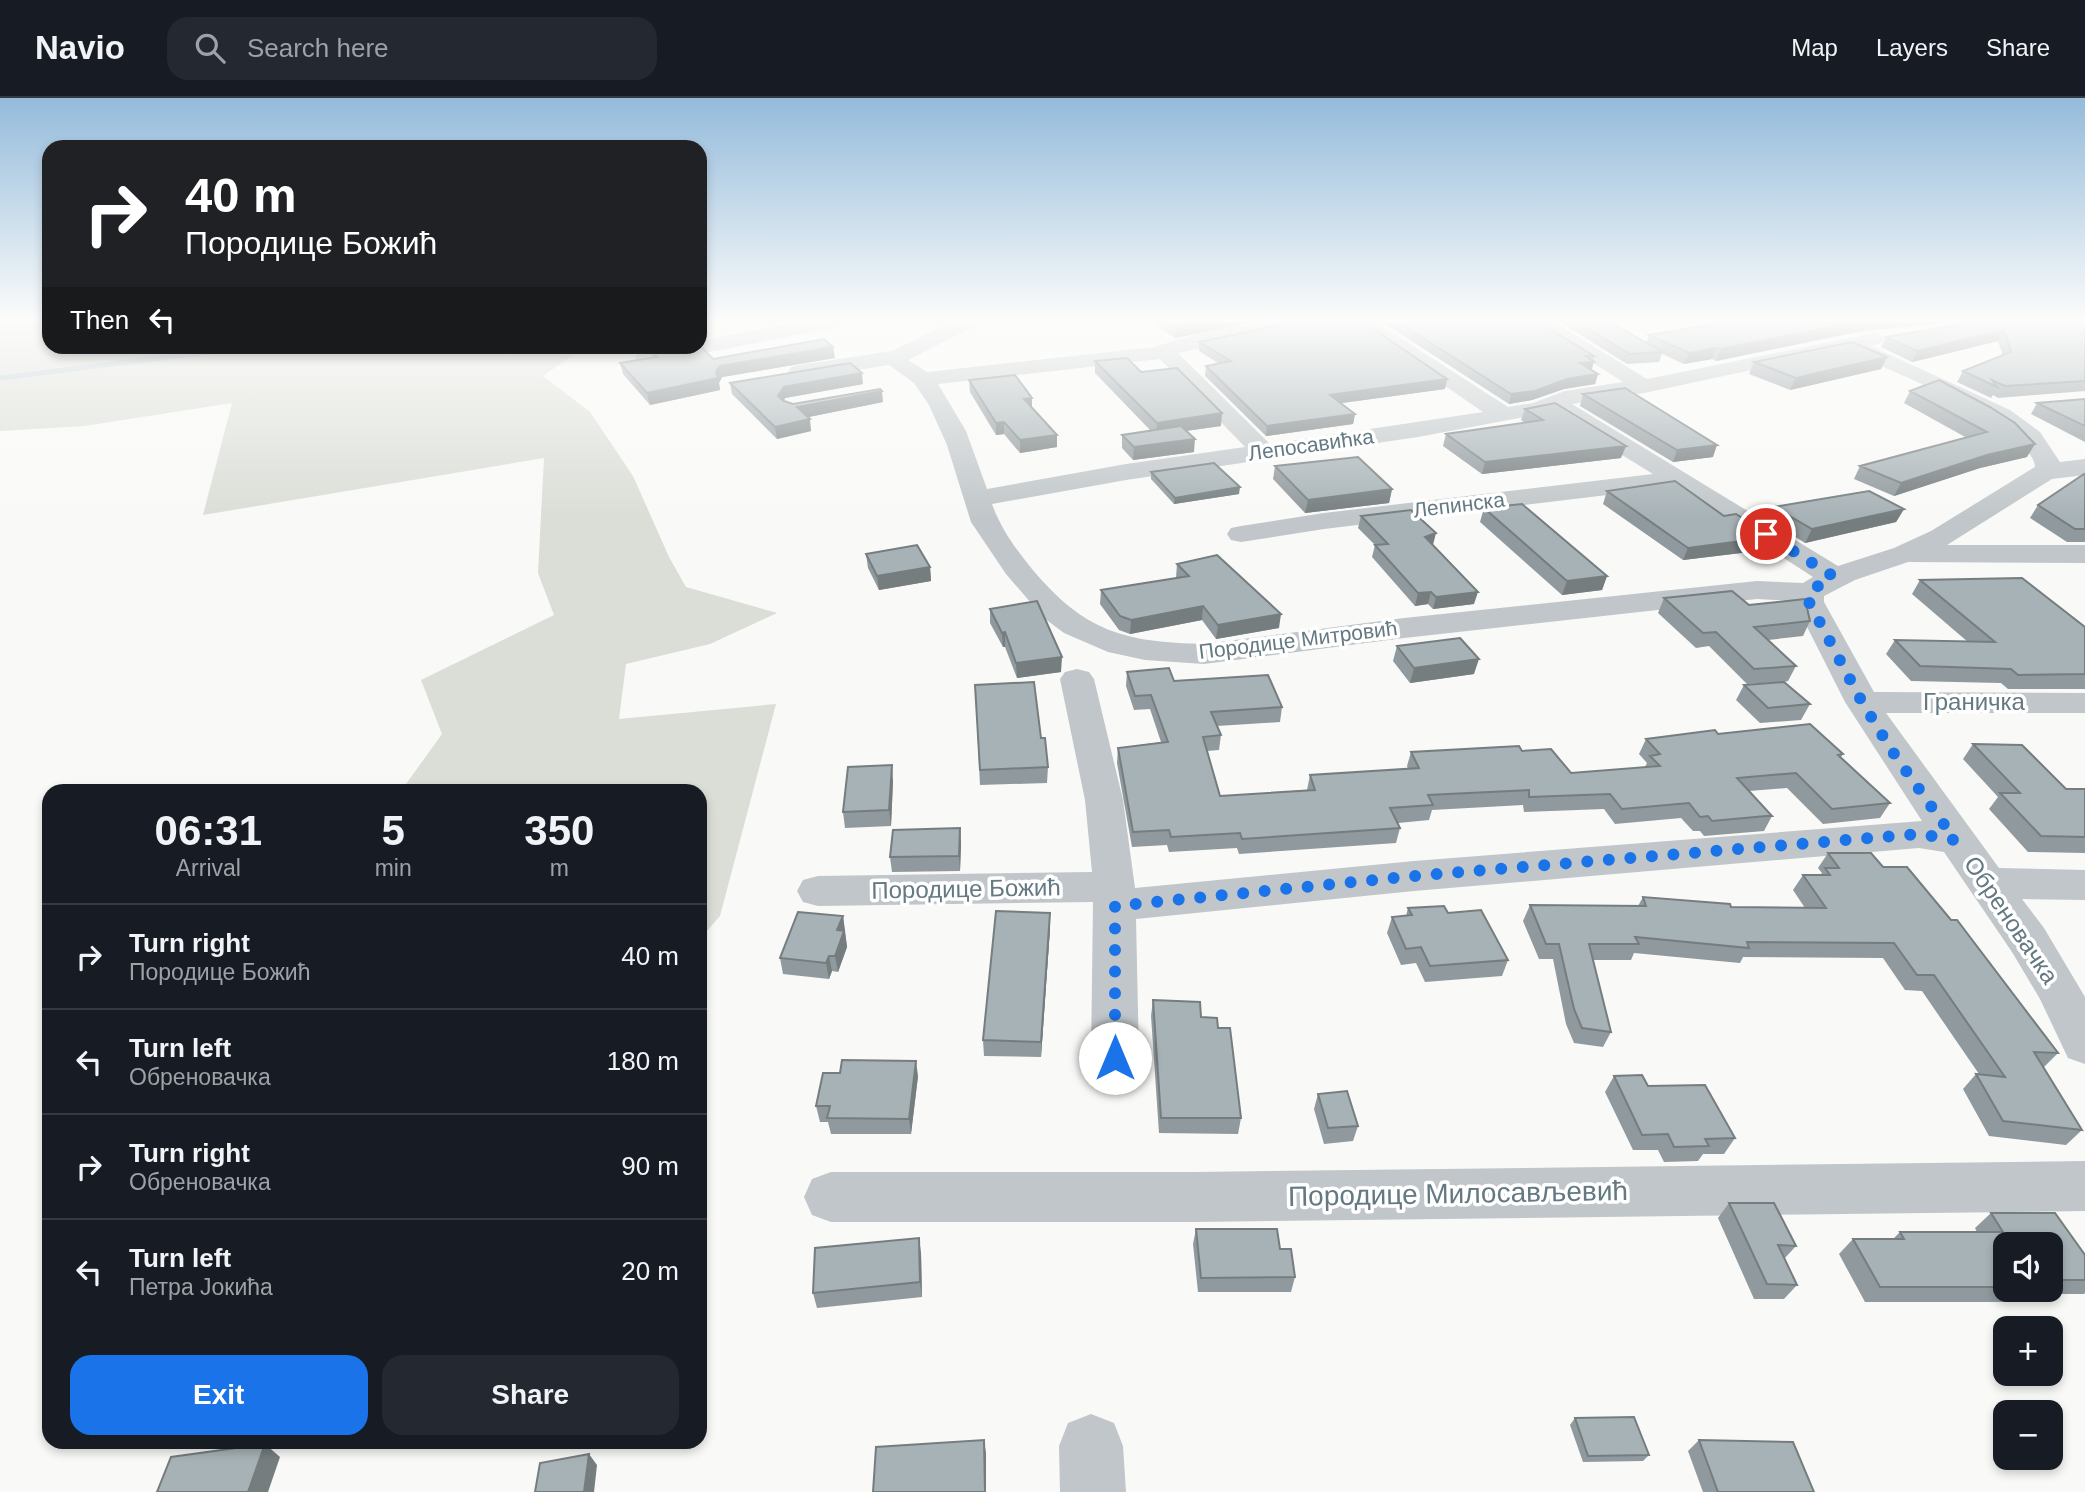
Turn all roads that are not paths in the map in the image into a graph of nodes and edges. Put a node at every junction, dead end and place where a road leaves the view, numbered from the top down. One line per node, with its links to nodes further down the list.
1 (927, 387): 14 (street, Породице Митровић)
2 (1199, 387): 10 (street)
3 (1461, 387): 9 (street)
4 (1629, 387): 6 (street, Лепосавићка)
5 (1944, 387): 8 (street)
6 (1554, 404): 9 (street, Лепосавићка); 13 (street)
7 (2031, 405): 8 (street)
8 (1990, 408): 12 (street)
9 (1504, 415): 10 (street, Лепосавићка)
10 (1263, 452): 14 (street, Лепосавићка)
11 (2085, 467): 12 (street)
12 (2045, 472): 16 (street)
13 (1678, 479): 15 (street, Лепинска); 18 (street)
14 (977, 499): 18 (street, Породице Митровић)
15 (1241, 534)
16 (1905, 554): 17 (street); 18 (street)
17 (2085, 554)
18 (1821, 584): 20 (street, Обреновачка)
19 (1077, 679): 26 (street)
20 (1862, 702): 21 (street, Граничка); 22 (street, Обреновачка)
21 (2085, 703)
22 (1955, 840): 23 (street, Обреновачка); 26 (street, Породице Божић)
23 (1987, 883): 24 (street); 27 (street, Обреновачка)
24 (2085, 885)
25 (818, 891): 26 (street, Породице Божић)
26 (1115, 896): 28 (street)
27 (2085, 1044)
28 (1115, 1058)
29 (2085, 1186): 30 (street, Породице Милосављевић)
30 (831, 1197)

